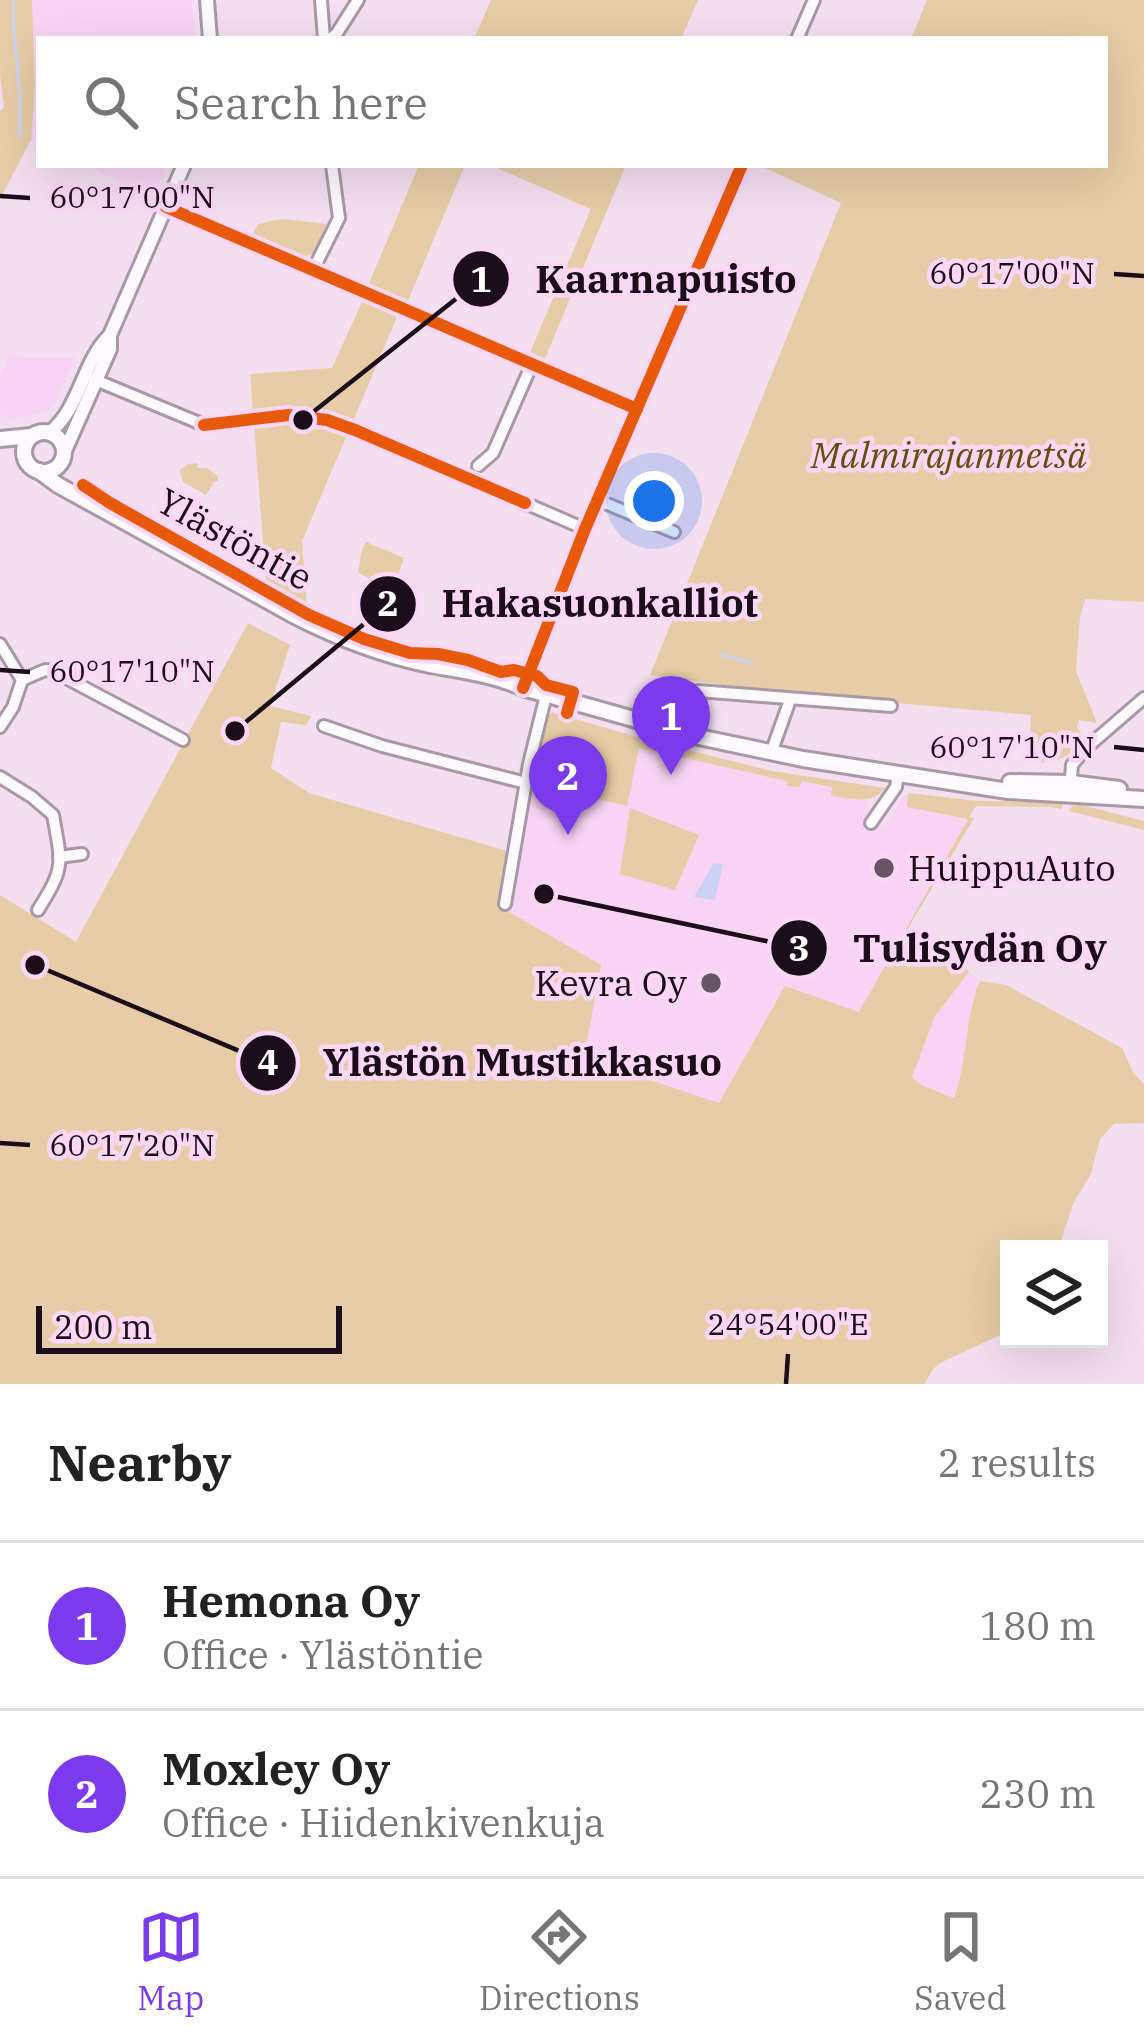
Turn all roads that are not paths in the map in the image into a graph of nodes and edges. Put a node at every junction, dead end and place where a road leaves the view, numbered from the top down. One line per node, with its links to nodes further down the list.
1 (207, 0): 5 (street)
2 (321, 0): 6 (street)
3 (358, 0): 7 (street)
4 (814, 0): 8 (street)
5 (211, 36)
6 (327, 36)
7 (332, 36)
8 (798, 36)
9 (183, 168): 12 (street)
10 (332, 168): 13 (street)
11 (741, 168): 16 (street)
12 (166, 207): 13 (street); 15 (street)
13 (314, 270): 14 (street)
14 (532, 364): 16 (street); 23 (street)
15 (90, 378): 17 (street); 18 (street); 22 (street)
16 (637, 409): 26 (street)
17 (204, 425)
18 (50, 433): 19 (main road, Ylästöntie); 22 (main road)
19 (32, 436): 20 (main road, Ylästöntie); 21 (main road)
20 (0, 443): 21 (main road, Ylästöntie)
21 (25, 458): 24 (main road, Ylästöntie)
22 (62, 458): 24 (main road); 25 (main road)
23 (478, 466)
24 (39, 471): 25 (main road, Ylästöntie)
25 (78, 493): 32 (main road, Ylästöntie)
26 (598, 500): 28 (street); 29 (street)
27 (525, 503): 28 (street)
28 (585, 529): 32 (street)
29 (674, 532)
30 (0, 644): 31 (street)
31 (22, 680): 39 (street); 40 (street)
32 (523, 688): 34 (main road, Ylästöntie)
33 (698, 691): 36 (street)
34 (546, 694): 41 (main road, Ylästöntie); 44 (street)
35 (1144, 698): 45 (street)
36 (790, 700): 37 (street); 41 (street)
37 (891, 706)
38 (324, 726): 44 (street)
39 (0, 728)
40 (183, 740)
41 (771, 753): 42 (main road, Ylästöntie)
42 (898, 774): 45 (main road, Ylästöntie); 47 (street)
43 (0, 777): 49 (street)
44 (526, 783): 50 (street)
45 (1070, 788): 46 (main road, Ylästöntie)
46 (1144, 798)
47 (872, 823)
48 (82, 854): 49 (street)
49 (59, 857): 51 (street)
50 (505, 904)
51 (38, 910)

